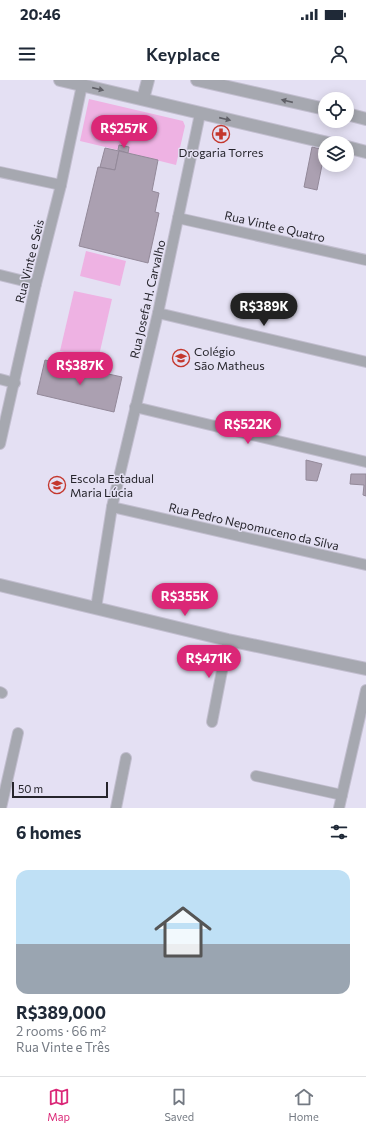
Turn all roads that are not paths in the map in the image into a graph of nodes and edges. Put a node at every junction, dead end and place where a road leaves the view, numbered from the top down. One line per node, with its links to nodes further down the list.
1 (60, 80): 5 (street)
2 (148, 80): 6 (street)
3 (197, 80): 4 (street)
4 (210, 82): 7 (street, one-way to 4)
5 (82, 85): 6 (street, one-way to 6); 15 (street, Rua Vinte e Seis)
6 (143, 99): 8 (street)
7 (318, 107)
8 (200, 114): 11 (street, one-way to 11); 16 (street, Rua Josefa H. Carvalho)
9 (354, 115): 10 (street)
10 (366, 118)
11 (318, 141)
12 (354, 149): 13 (street)
13 (366, 152)
14 (0, 172): 15 (street)
15 (61, 185): 19 (street, Rua Vinte e Seis)
16 (178, 218): 17 (street, Rua Vinte e Quatro); 20 (street, Rua Josefa H. Carvalho)
17 (366, 260)
18 (0, 275): 19 (street)
19 (36, 284): 23 (street, Rua Vinte e Seis)
20 (158, 313): 21 (street); 24 (street, Rua Josefa H. Carvalho)
21 (366, 362)
22 (0, 379): 23 (street)
23 (15, 383): 25 (street, Rua Vinte e Seis)
24 (135, 407): 26 (street); 27 (street, Rua Josefa H. Carvalho)
25 (0, 444)
26 (366, 462)
27 (112, 507): 28 (street, Rua Pedro Nepomuceno da Silva); 30 (street, Rua Josefa H. Carvalho)
28 (366, 565)
29 (0, 585): 30 (street)
30 (96, 608): 31 (street)
31 (228, 640): 32 (street); 34 (street)
32 (366, 669)
33 (366, 690): 38 (street)
34 (212, 722)
35 (18, 733): 39 (street)
36 (126, 758): 40 (street)
37 (256, 776): 38 (street)
38 (342, 795): 41 (street)
39 (1, 808)
40 (116, 808)
41 (339, 808)

